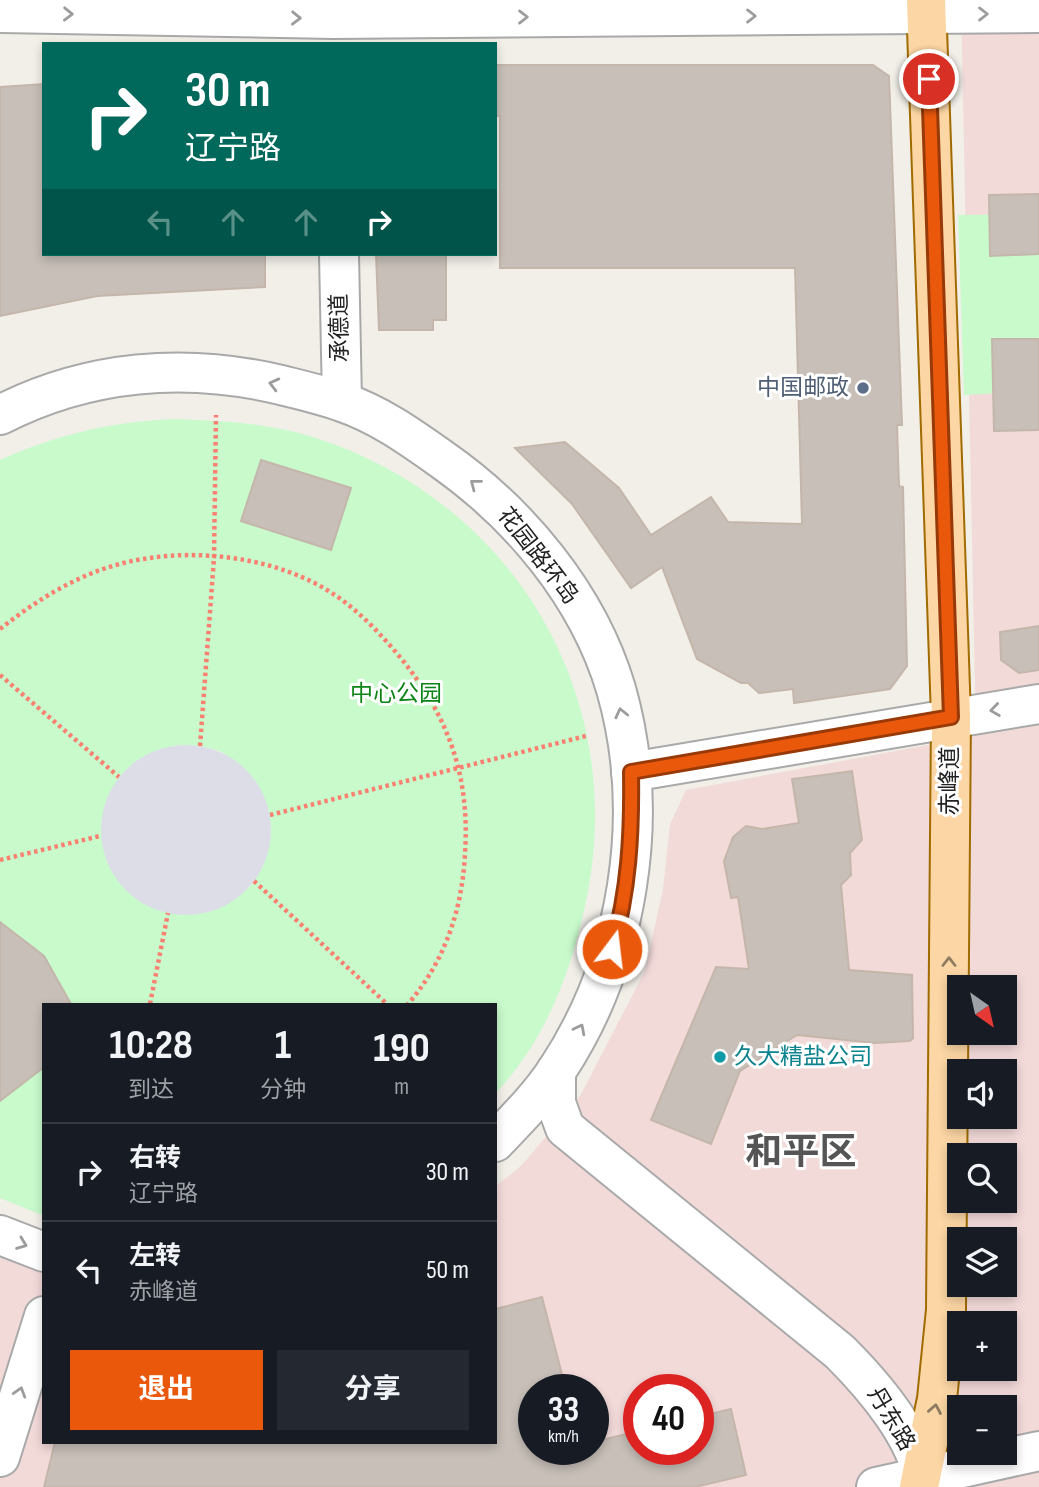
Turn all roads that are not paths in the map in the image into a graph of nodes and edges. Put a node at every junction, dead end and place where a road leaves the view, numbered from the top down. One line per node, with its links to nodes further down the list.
1 (927, 7): 3 (street, one-way to 3); 4 (street, one-way to 1); 9 (main road, 赤峰道)
2 (0, 13): 4 (street, one-way to 4)
3 (1039, 13)
4 (333, 21)
5 (339, 256): 6 (street, 承德道)
6 (342, 401): 7 (street, 花园路环岛, one-way to 7); 10 (street, 花园路环岛, one-way to 6)
7 (0, 415)
8 (1039, 704): 9 (street, one-way to 9)
9 (951, 717): 10 (street); 19 (main road, 赤峰道, one-way to 9)
10 (631, 772): 11 (street, 花园路环岛, one-way to 10)
11 (556, 1071): 12 (street, 花园路环岛); 19 (street, 丹东路)
12 (497, 1140)
13 (497, 1142): 19 (street, 丹东路)
14 (0, 1236): 15 (street, one-way to 15)
15 (42, 1251)
16 (42, 1322): 18 (street, one-way to 16)
17 (1039, 1451): 19 (street)
18 (0, 1457)
19 (922, 1484): 20 (street)
20 (876, 1487)

